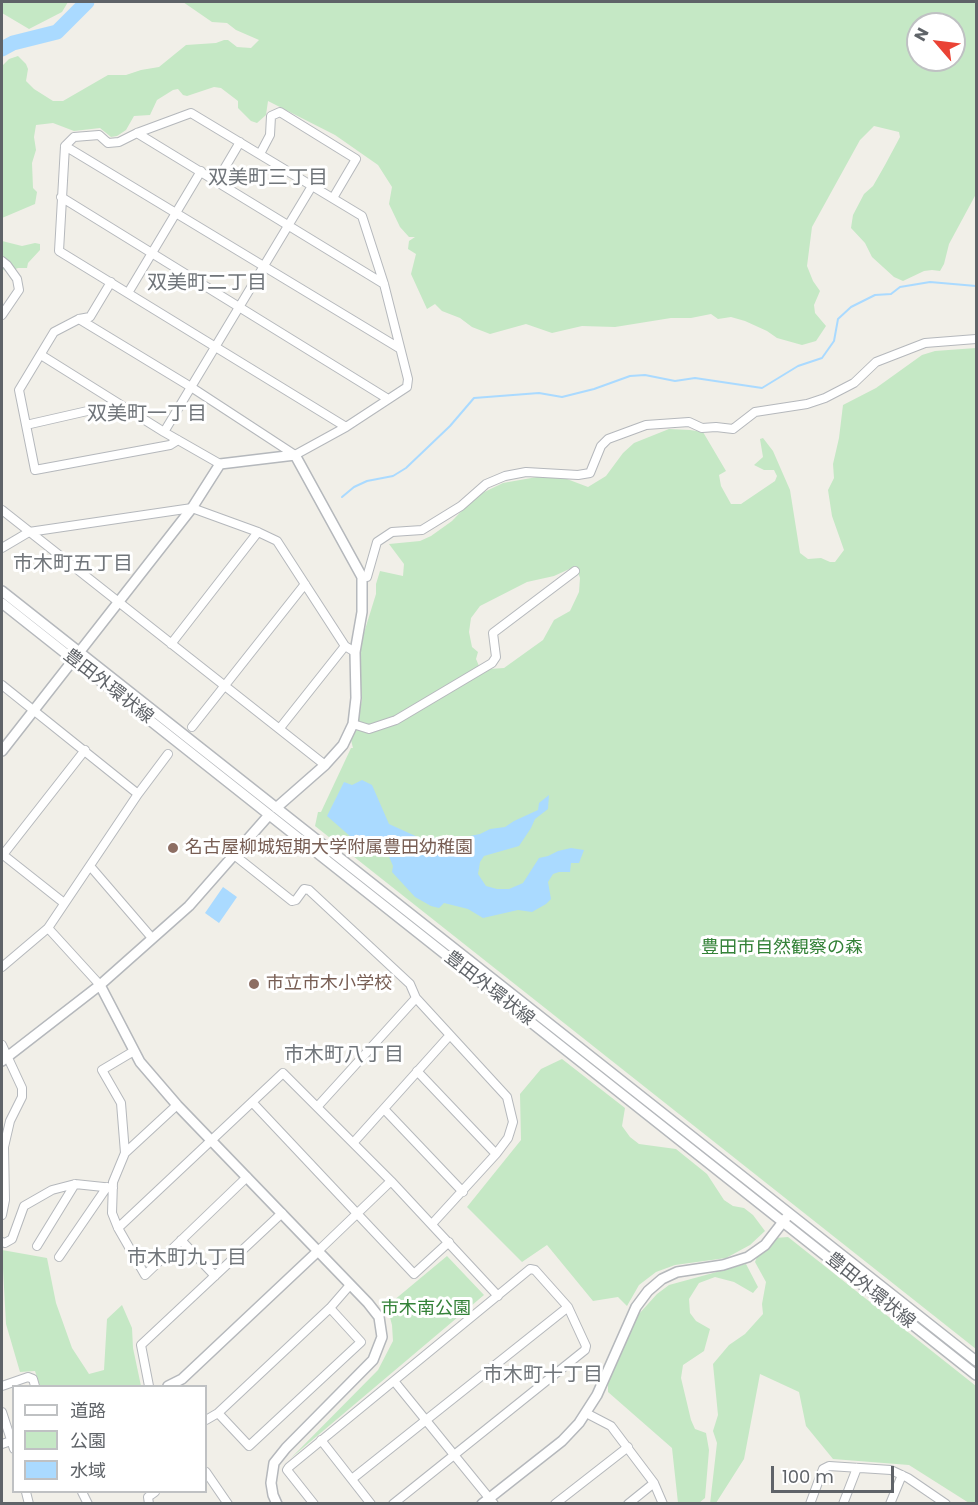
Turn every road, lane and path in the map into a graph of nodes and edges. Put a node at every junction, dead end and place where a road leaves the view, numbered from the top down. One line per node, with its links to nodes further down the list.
1 (137, 133): 2 (street); 3 (street); 5 (street)
2 (240, 142): 4 (street); 6 (street)
3 (64, 146): 8 (street); 10 (street)
4 (260, 154): 7 (street); 9 (street)
5 (201, 171): 6 (street); 10 (street)
6 (217, 181): 11 (street)
7 (312, 186): 9 (street); 11 (street)
8 (61, 197): 12 (street); 15 (street)
9 (333, 198): 16 (street)
10 (176, 212): 12 (street); 14 (street)
11 (289, 225): 14 (street); 16 (street)
12 (152, 252): 17 (street); 18 (street)
13 (2, 261): 19 (street)
14 (265, 266): 18 (street); 23 (street)
15 (111, 282): 17 (street); 20 (street)
16 (384, 284): 23 (street)
17 (128, 293): 22 (street)
18 (241, 306): 22 (street); 26 (street)
19 (3, 310)
20 (79, 319): 24 (street); 25 (street)
21 (976, 339): 40 (street)
22 (216, 347): 25 (street); 29 (street)
23 (399, 348): 26 (street)
24 (41, 355): 27 (street); 28 (street)
25 (191, 387): 30 (street); 32 (street)
26 (388, 399): 29 (street)
27 (118, 404): 28 (street); 30 (street)
28 (26, 425): 31 (street)
29 (346, 427): 32 (street)
30 (164, 432): 31 (street)
31 (178, 440): 33 (street)
32 (295, 454): 33 (street); 40 (street)
33 (220, 464): 34 (street)
34 (192, 508): 36 (street); 37 (street); 44 (street)
35 (2, 510): 36 (street)
36 (29, 532): 38 (street); 44 (street)
37 (258, 532): 41 (street); 45 (street)
38 (2, 548)
39 (575, 571): 52 (street)
40 (362, 577): 47 (street)
41 (305, 584): 46 (street); 49 (street)
42 (2, 591): 48 (street, 豊田外環状線)
43 (2, 603): 48 (street, 豊田外環状線)
44 (117, 603): 45 (street); 48 (street)
45 (171, 644): 49 (street)
46 (345, 646): 47 (street); 54 (street)
47 (355, 652): 52 (street)
48 (76, 656): 51 (street); 60 (street, 豊田外環状線)
49 (225, 684): 53 (street); 54 (street)
50 (2, 685): 51 (street)
51 (33, 710): 55 (street); 56 (street)
52 (353, 724): 58 (street)
53 (192, 727)
54 (280, 728): 58 (street)
55 (85, 750): 59 (street); 62 (street)
56 (2, 751)
57 (168, 754): 59 (street)
58 (325, 765): 60 (street)
59 (138, 794): 63 (street)
60 (272, 812): 61 (street); 92 (street, 豊田外環状線)
61 (233, 854): 66 (street); 69 (street)
62 (2, 855): 64 (street)
63 (90, 866): 64 (street); 66 (street)
64 (64, 903): 65 (street)
65 (48, 928): 67 (street); 68 (street)
66 (152, 938): 68 (street)
67 (2, 968)
68 (100, 985): 72 (street); 73 (street)
69 (416, 998): 70 (street); 77 (street)
70 (450, 1035): 74 (street); 83 (street)
71 (2, 1046): 73 (street)
72 (134, 1052): 76 (street); 82 (street)
73 (5, 1059): 81 (street)
74 (417, 1071): 78 (street); 83 (street)
75 (252, 1102): 77 (street); 79 (street); 90 (street)
76 (177, 1105): 79 (street); 82 (street)
77 (318, 1106): 80 (street)
78 (384, 1110): 80 (street); 88 (street)
79 (212, 1141): 84 (street); 94 (street)
80 (354, 1142): 85 (street)
81 (3, 1148): 91 (street)
82 (125, 1153): 87 (street)
83 (496, 1154): 88 (street)
84 (247, 1176): 89 (street); 95 (street)
85 (391, 1181): 90 (street); 93 (street)
86 (75, 1184): 87 (street); 96 (street); 98 (street)
87 (110, 1188): 94 (street); 100 (street)
88 (463, 1191): 93 (street)
89 (282, 1213): 99 (street); 101 (street)
90 (359, 1213): 97 (street); 99 (street)
91 (2, 1215)
92 (786, 1218): 106 (street, 豊田外環状線); 107 (street, 豊田外環状線); 115 (street)
93 (432, 1224): 97 (street)
94 (118, 1228): 95 (street)
95 (181, 1240): 101 (street)
96 (2, 1242)
97 (448, 1242): 103 (street)
98 (37, 1246)
99 (317, 1252): 102 (street); 111 (street)
100 (58, 1257)
101 (215, 1276): 110 (street)
102 (350, 1285): 105 (street); 130 (street)
103 (498, 1296): 104 (street); 108 (street)
104 (568, 1307): 117 (street); 121 (street)
105 (330, 1308): 114 (street); 114 (street)
106 (976, 1361)
107 (976, 1375)
108 (394, 1381): 117 (street); 119 (street)
109 (35, 1385): 112 (street)
110 (149, 1385)
111 (170, 1385)
112 (2, 1386)
113 (2, 1412): 118 (street)
114 (218, 1413): 116 (street)
115 (586, 1413): 120 (street); 127 (street)
116 (207, 1419)
117 (426, 1420): 121 (street); 125 (street)
118 (12, 1440)
119 (321, 1440): 125 (street); 131 (street)
120 (628, 1447): 126 (street); 134 (street)
121 (454, 1455): 127 (street); 133 (street)
122 (857, 1468): 124 (street); 137 (street); 138 (street)
123 (207, 1473): 129 (street)
124 (902, 1475): 128 (street); 139 (street)
125 (352, 1479): 132 (street)
126 (654, 1483): 135 (street); 136 (street)
127 (488, 1502)
128 (941, 1502)
129 (228, 1503)
130 (277, 1503)
131 (314, 1503)
132 (371, 1503)
133 (393, 1503)
134 (555, 1503)
135 (628, 1503)
136 (663, 1503)
137 (810, 1503)
138 (843, 1503)
139 (890, 1503)

